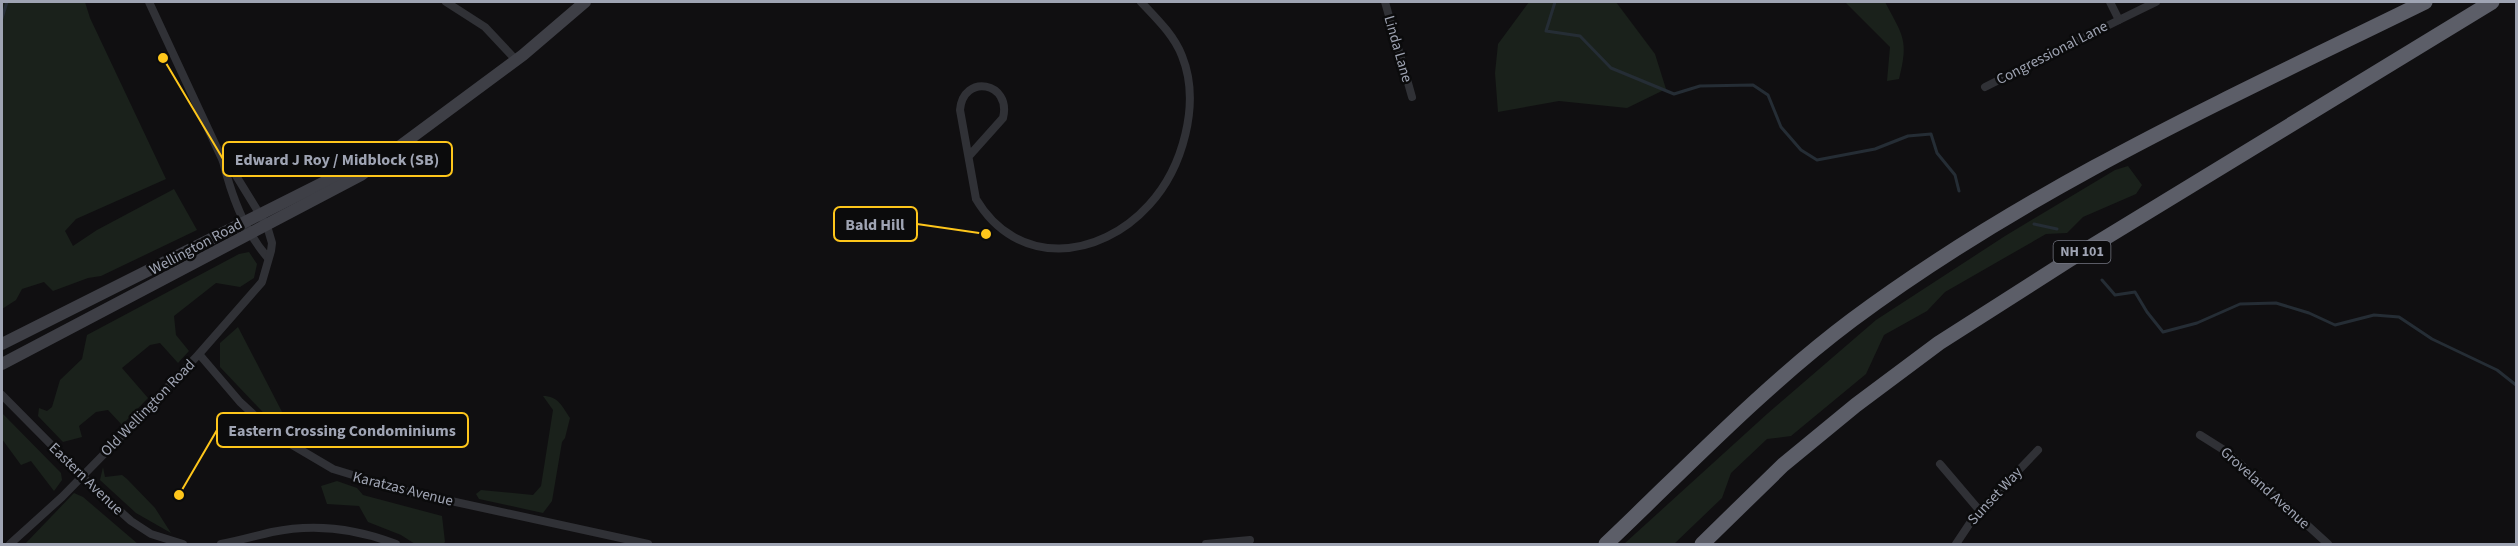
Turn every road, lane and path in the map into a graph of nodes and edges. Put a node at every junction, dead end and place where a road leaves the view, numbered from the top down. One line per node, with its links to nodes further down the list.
1 (149, 2): 16 (street)
2 (446, 2): 11 (street)
3 (585, 2): 11 (main road, Wellington Road)
4 (1141, 2): 15 (street)
5 (1385, 2): 13 (street, Linda Lane)
6 (2110, 2): 10 (street)
7 (2156, 2): 10 (street, Congressional Lane)
8 (2425, 2): 38 (highway)
9 (2492, 2): 39 (highway, NH 101)
10 (2119, 20): 12 (street, Congressional Lane)
11 (516, 60): 14 (main road, Wellington Road)
12 (1985, 87)
13 (1412, 98)
14 (398, 147): 17 (main road, Wellington Road); 19 (main road, Wellington Road)
15 (969, 156): 15 (street)
16 (223, 160): 17 (street); 18 (street)
17 (260, 214): 18 (main road, Wellington Road); 19 (street)
18 (245, 222): 20 (street); 22 (main road, Wellington Road)
19 (267, 226): 20 (main road, Wellington Road); 21 (street, Old Wellington Road)
20 (251, 235): 21 (street); 24 (main road, Wellington Road)
21 (268, 258): 23 (street, Old Wellington Road)
22 (2, 344)
23 (199, 354): 29 (street, Old Wellington Road); 36 (street, Karatzas Avenue)
24 (2, 364)
25 (2, 395): 29 (street, Eastern Avenue)
26 (2200, 435): 41 (street, Groveland Avenue)
27 (2038, 450): 30 (street, Sunset Way)
28 (1940, 464): 30 (street)
29 (82, 476): 32 (street, Old Wellington Road); 33 (street, Eastern Avenue)
30 (1980, 511): 40 (street, Sunset Way)
31 (1250, 540): 37 (street)
32 (10, 544)
33 (183, 544)
34 (221, 544): 35 (street)
35 (396, 544)
36 (648, 544)
37 (1206, 544)
38 (1606, 544)
39 (1702, 544)
40 (1956, 544)
41 (2328, 544)

